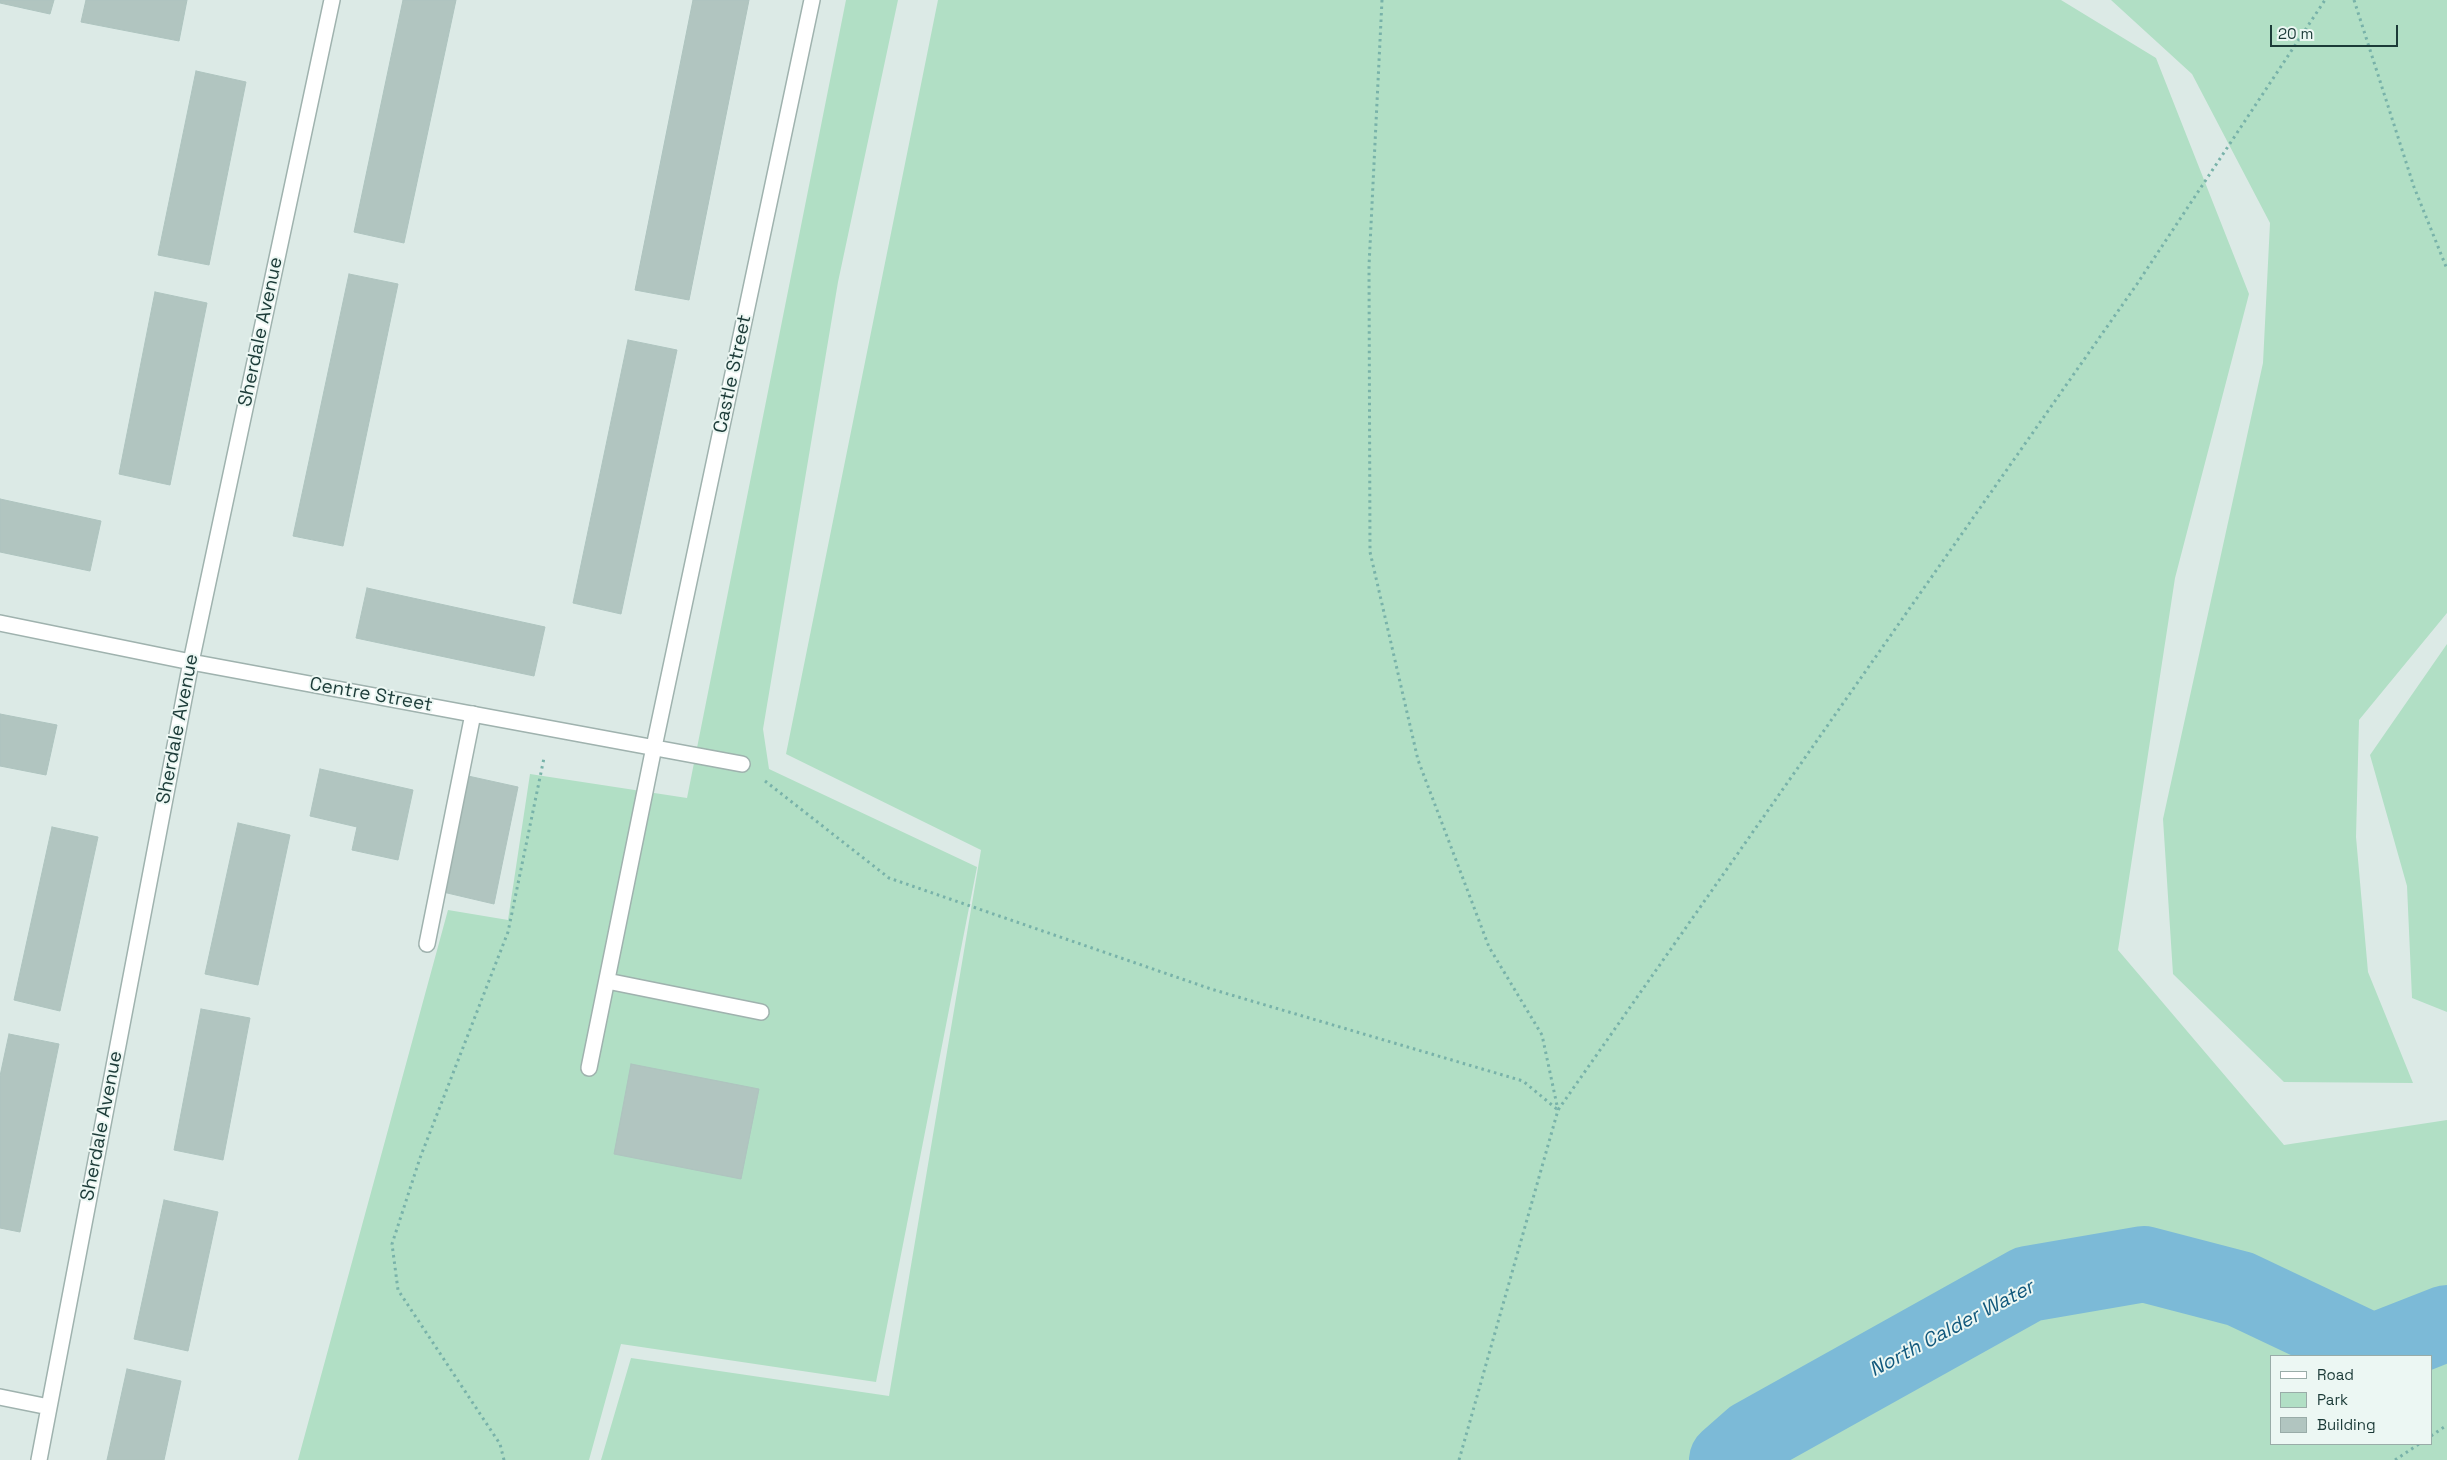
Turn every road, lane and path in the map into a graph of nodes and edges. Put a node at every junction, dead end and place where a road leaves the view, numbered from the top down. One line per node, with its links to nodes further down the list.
1 (332, 0): 8 (street, Sherdale Avenue)
2 (812, 0): 11 (street, Castle Street)
3 (1382, 0): 17 (path)
4 (2325, 0): 17 (path)
5 (2354, 0): 6 (path)
6 (2447, 269)
7 (0, 623): 8 (street, Centre Street)
8 (191, 662): 9 (street, Centre Street); 19 (street, Sherdale Avenue)
9 (474, 714): 10 (street, Centre Street); 13 (street)
10 (554, 729): 11 (street, Centre Street); 24 (path)
11 (654, 747): 12 (street, Centre Street); 14 (street, Castle Street)
12 (742, 764): 17 (path)
13 (427, 944)
14 (607, 980): 15 (street); 16 (street, Castle Street)
15 (761, 1012)
16 (589, 1068)
17 (1558, 1110): 25 (path)
18 (0, 1397): 19 (street)
19 (48, 1407): 23 (street, Sherdale Avenue)
20 (2447, 1425): 21 (path)
21 (2432, 1435)
22 (2418, 1445): 26 (path)
23 (39, 1460)
24 (504, 1460)
25 (1459, 1460)
26 (2395, 1460)

